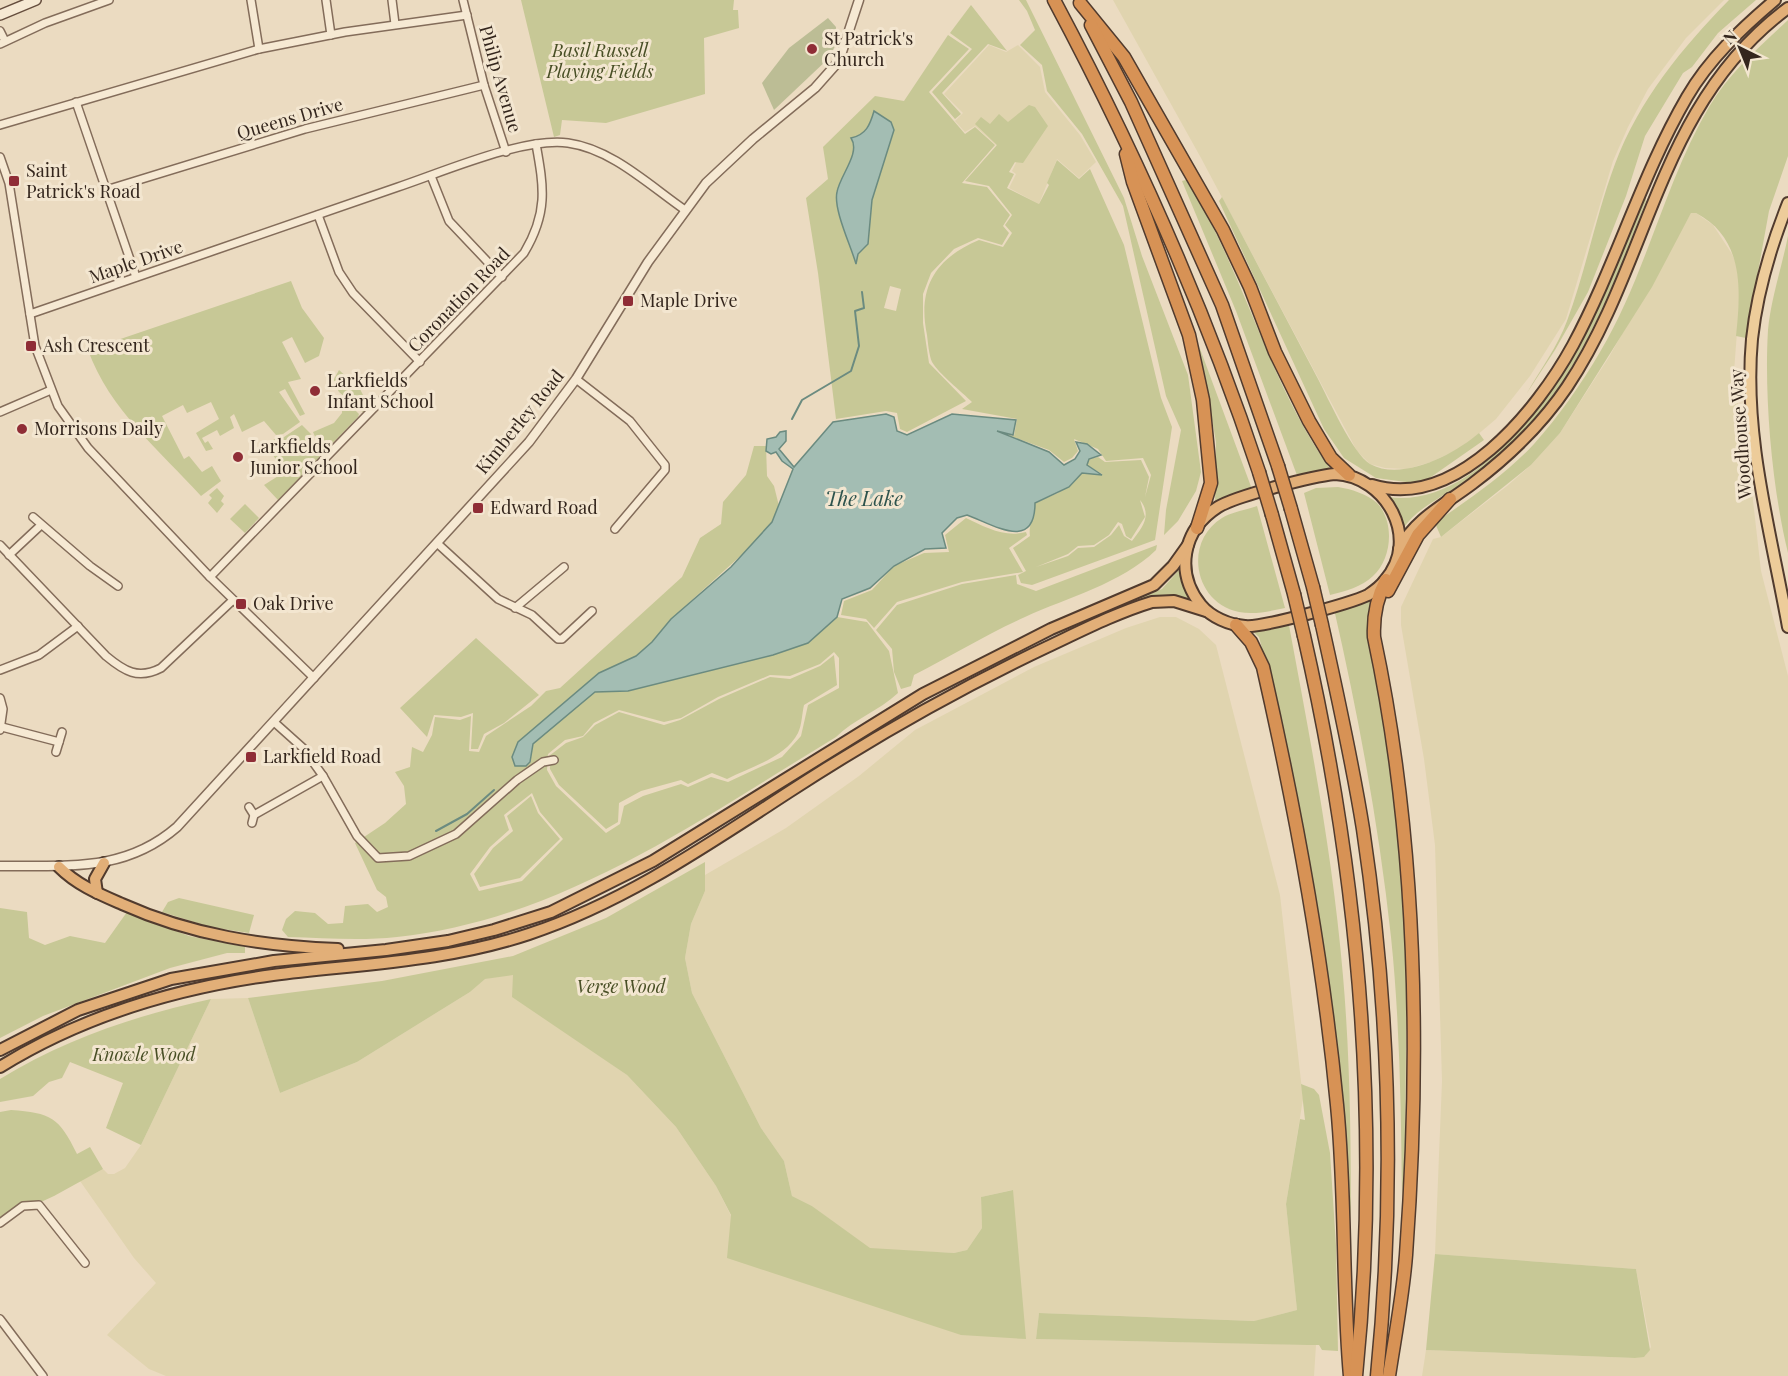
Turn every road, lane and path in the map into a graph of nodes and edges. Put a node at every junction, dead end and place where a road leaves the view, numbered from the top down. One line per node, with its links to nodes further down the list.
1 (36, 0): 12 (main road)
2 (109, 0): 17 (street)
3 (251, 0): 18 (street)
4 (326, 0): 16 (street)
5 (392, 0): 14 (street)
6 (463, 0): 13 (street, Philip Avenue)
7 (859, 0): 29 (street, Kimberley Road)
8 (1054, 0): 21 (highway)
9 (1775, 0): 39 (highway)
10 (1079, 2): 38 (highway); 90 (highway, bridge)
11 (1788, 8): 40 (highway)
12 (0, 15)
13 (466, 15): 14 (street, Philip Avenue); 19 (street, Philip Avenue)
14 (395, 24): 16 (street, Philip Avenue)
15 (0, 31): 17 (street)
16 (330, 35): 18 (street, Philip Avenue)
17 (2, 42)
18 (259, 50): 20 (street)
19 (484, 85): 24 (street, Philip Avenue); 27 (street, Queens Drive)
20 (76, 102): 22 (street); 27 (street)
21 (1118, 124): 43 (highway); 89 (highway, bridge)
22 (0, 125)
23 (536, 144): 24 (street, Maple Drive); 29 (street, Maple Drive); 32 (street, Coronation Road)
24 (506, 152): 26 (street, Maple Drive)
25 (0, 157): 33 (street)
26 (431, 176): 30 (street, Maple Drive); 32 (street)
27 (106, 190): 31 (street)
28 (1788, 203): 54 (main road, Woodhouse Way)
29 (685, 210): 35 (street, Kimberley Road)
30 (318, 215): 31 (street, Maple Drive); 34 (street)
31 (136, 277): 33 (street, Maple Drive)
32 (502, 277): 34 (street, Coronation Road)
33 (30, 314): 36 (street)
34 (420, 362): 51 (street, Coronation Road)
35 (576, 380): 44 (street); 46 (street, Kimberley Road)
36 (51, 390): 37 (street); 51 (street)
37 (0, 412)
38 (1348, 476): 39 (highway); 43 (highway)
39 (1372, 485): 48 (highway)
40 (1450, 499): 48 (highway); 63 (highway)
41 (33, 517): 42 (street)
42 (41, 525): 49 (street); 53 (street)
43 (1197, 528): 47 (highway)
44 (615, 529)
45 (0, 544): 49 (street)
46 (438, 544): 56 (street); 65 (street, Kimberley Road)
47 (1188, 545): 58 (highway); 81 (highway)
48 (1399, 549): 52 (highway)
49 (9, 555): 61 (street)
50 (564, 567): 56 (street)
51 (210, 577): 55 (street)
52 (1386, 580): 60 (highway); 63 (highway)
53 (118, 586)
54 (1782, 593): 59 (main road, Woodhouse Way); 62 (main road, Woodhouse Way)
55 (233, 600): 61 (street); 65 (street)
56 (515, 608): 57 (street)
57 (592, 611)
58 (1206, 611): 60 (highway); 83 (highway)
59 (1788, 612)
60 (1236, 625): 88 (highway)
61 (78, 626): 64 (street)
62 (1788, 627)
63 (1380, 663): 91 (highway)
64 (0, 670)
65 (314, 678): 67 (street, Kimberley Road)
66 (0, 698): 68 (street)
67 (274, 722): 73 (street); 77 (street, Kimberley Road)
68 (1, 729): 70 (street)
69 (62, 732): 70 (street)
70 (59, 742): 71 (street)
71 (57, 752)
72 (554, 760): 73 (street)
73 (323, 776): 75 (street)
74 (249, 807): 75 (street)
75 (254, 815): 76 (street)
76 (252, 823)
77 (104, 863): 79 (street, Kimberley Road); 80 (highway)
78 (0, 866): 79 (street, Kimberley Road)
79 (59, 867): 80 (highway)
80 (97, 893): 81 (highway)
81 (386, 950): 82 (highway)
82 (0, 1050)
83 (0, 1067)
84 (0, 1223): 85 (street)
85 (85, 1263)
86 (0, 1318): 87 (street)
87 (43, 1376)
88 (1350, 1376)
89 (1356, 1376)
90 (1377, 1376)
91 (1389, 1376)

